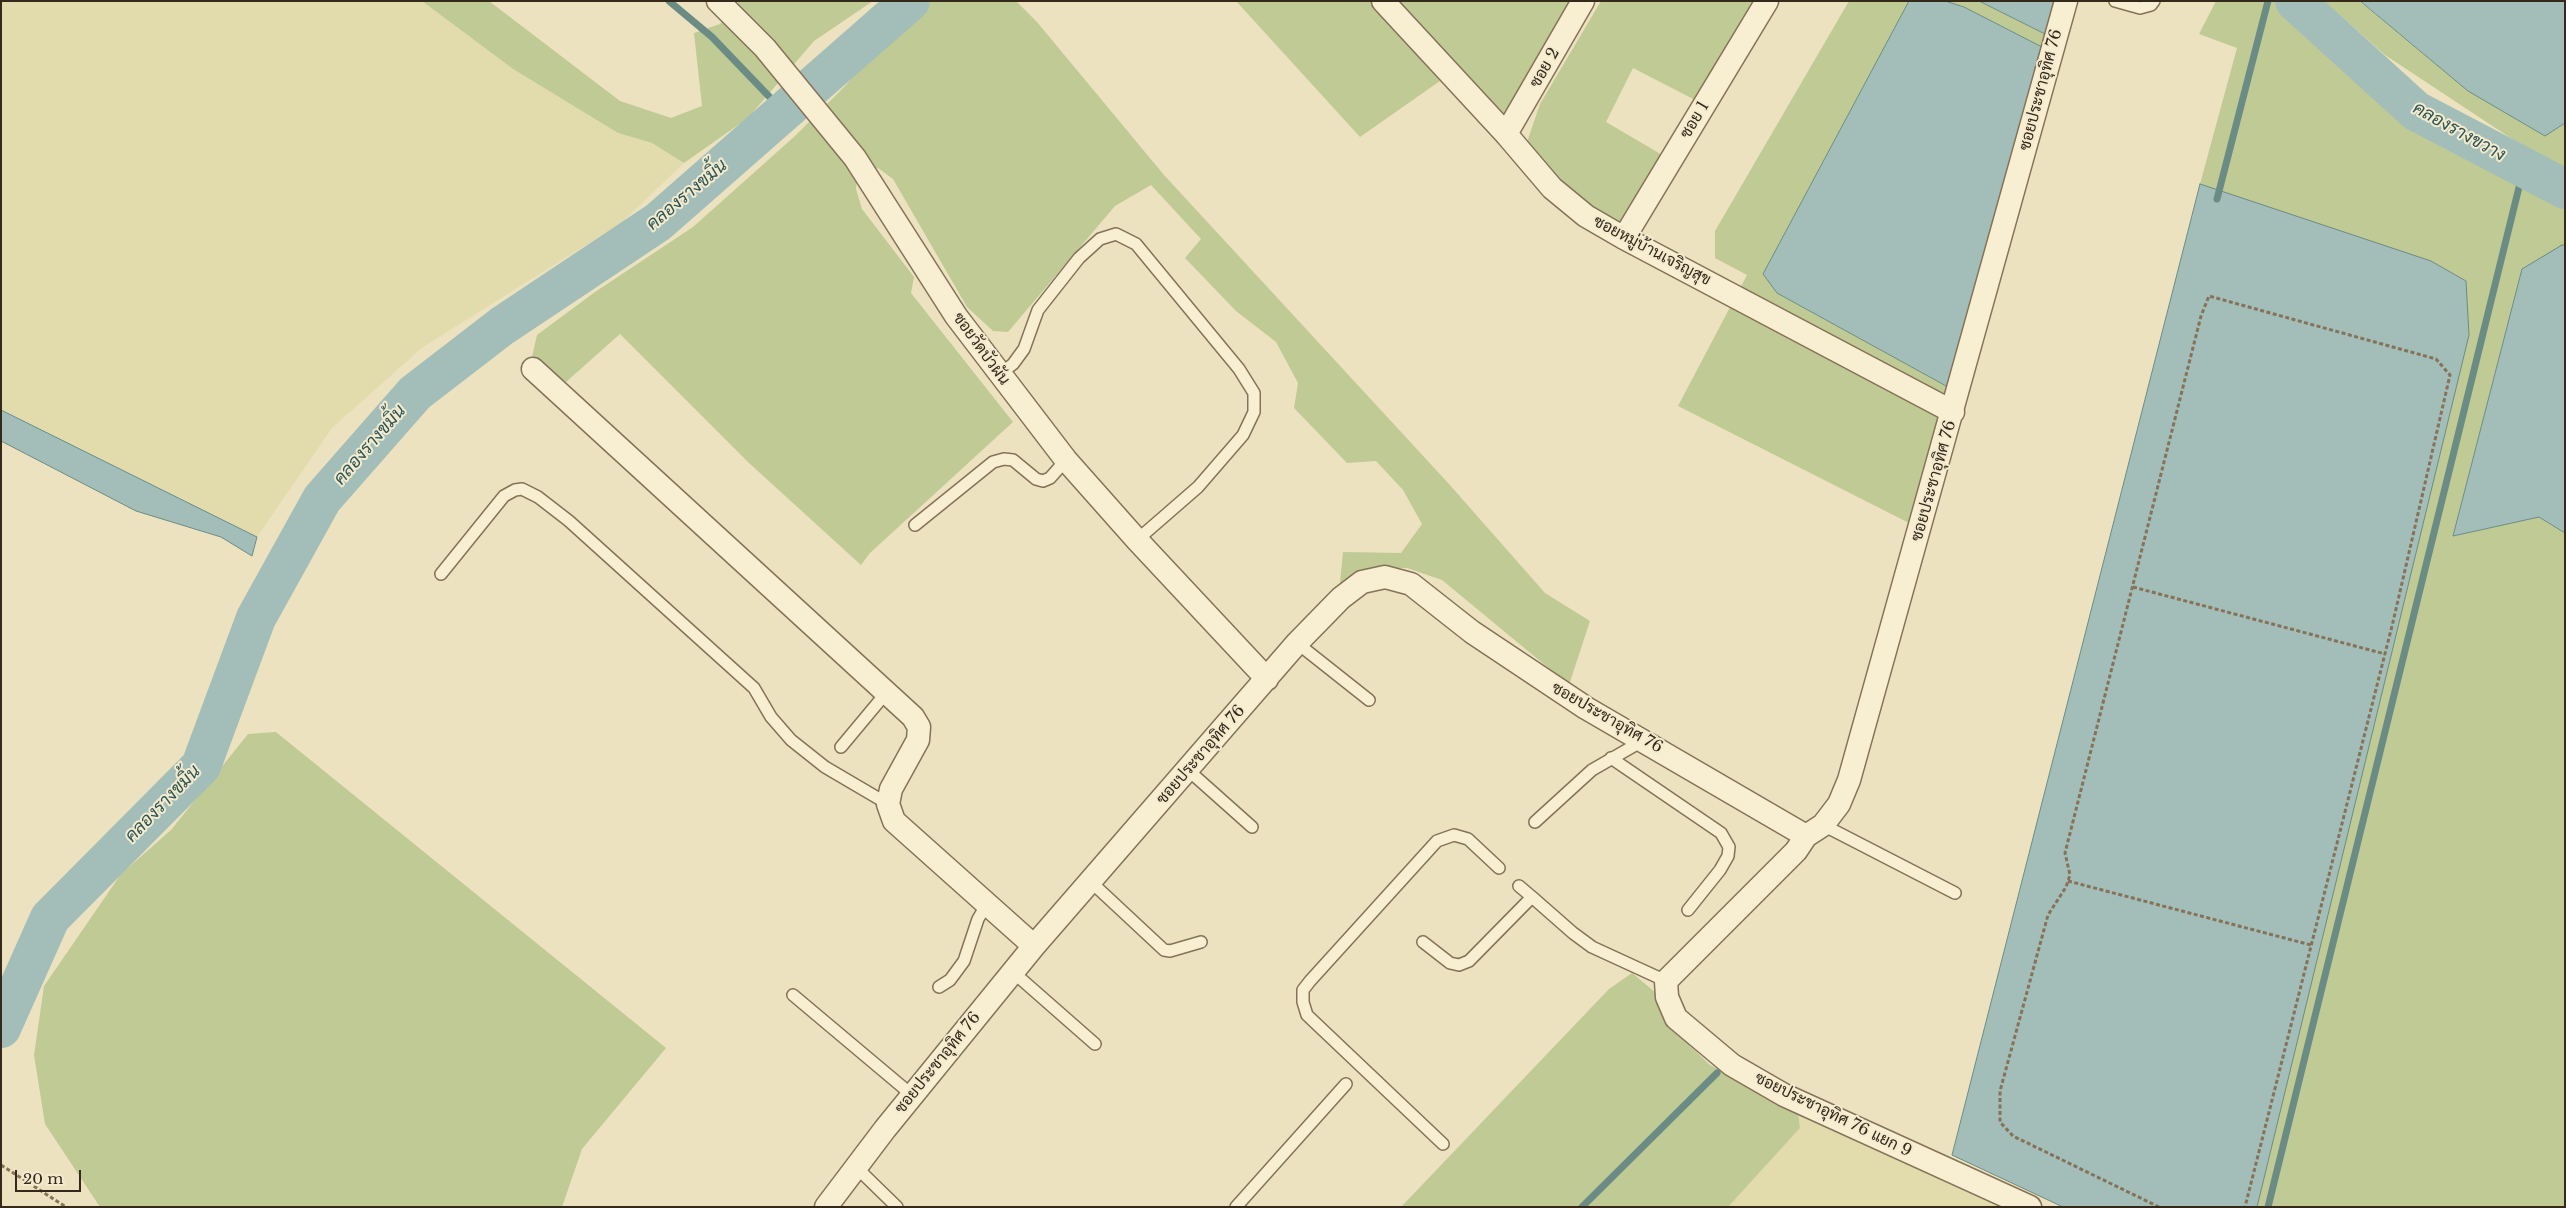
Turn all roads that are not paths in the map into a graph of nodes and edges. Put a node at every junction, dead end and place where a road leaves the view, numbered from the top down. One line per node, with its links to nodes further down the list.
1 (1383, 1): 8 (street, ซอยหมู่บ้านเจริญสุข)
2 (1583, 1): 8 (street, ซอย 2)
3 (1767, 1): 9 (street, ซอย 1)
4 (2066, 1): 12 (street, ซอยประชาอุทิศ 76)
5 (2115, 1): 6 (lane)
6 (2154, 1)
7 (720, 3): 11 (street, ซอยวัดบัวผัน)
8 (1506, 134): 9 (street, ซอยหมู่บ้านเจริญสุข)
9 (1624, 238): 12 (street, ซอยหมู่บ้านเจริญสุข)
10 (533, 369): 19 (street)
11 (1000, 374): 13 (street, ซอยวัดบัวผัน); 15 (lane)
12 (1953, 412): 28 (street, ซอยประชาอุทิศ 76)
13 (1066, 460): 14 (lane); 15 (street, ซอยวัดบัวผัน)
14 (916, 525)
15 (1137, 540): 18 (street, ซอยวัดบัวผัน)
16 (441, 574): 25 (lane)
17 (1297, 643): 18 (street, ซอยประชาอุทิศ 76); 20 (lane); 21 (street, ซอยประชาอุทิศ 76)
18 (1267, 679): 24 (street, ซอยประชาอุทิศ 76)
19 (886, 693): 22 (lane); 25 (street)
20 (1368, 700)
21 (1644, 740): 23 (lane); 28 (street, ซอยประชาอุทิศ 76)
22 (841, 747)
23 (1611, 758): 26 (lane); 35 (lane)
24 (1188, 770): 27 (lane); 30 (street, ซอยประชาอุทิศ 76)
25 (888, 804): 34 (street)
26 (1535, 822)
27 (1252, 827)
28 (1815, 831): 32 (lane); 40 (street)
29 (1499, 868): 46 (lane)
30 (1090, 881): 36 (lane); 38 (street, ซอยประชาอุทิศ 76)
31 (1518, 886): 33 (lane)
32 (1955, 892)
33 (1532, 897): 37 (lane); 40 (lane)
34 (987, 904): 38 (street); 41 (lane)
35 (1688, 910)
36 (1202, 942)
37 (1423, 942)
38 (1034, 946): 39 (street, ซอยประชาอุทิศ 76)
39 (1013, 972): 43 (lane); 45 (street, ซอยประชาอุทิศ 76)
40 (1666, 981): 51 (street, ซอยประชาอุทิศ 76 แยก 9)
41 (939, 987)
42 (793, 996): 45 (lane)
43 (1095, 1044)
44 (1346, 1084): 50 (lane)
45 (912, 1095): 47 (street, ซอยประชาอุทิศ 76)
46 (1442, 1144)
47 (856, 1167): 48 (street, ซอยประชาอุทิศ 76); 49 (lane)
48 (826, 1207)
49 (897, 1207)
50 (1236, 1207)
51 (2030, 1207)

